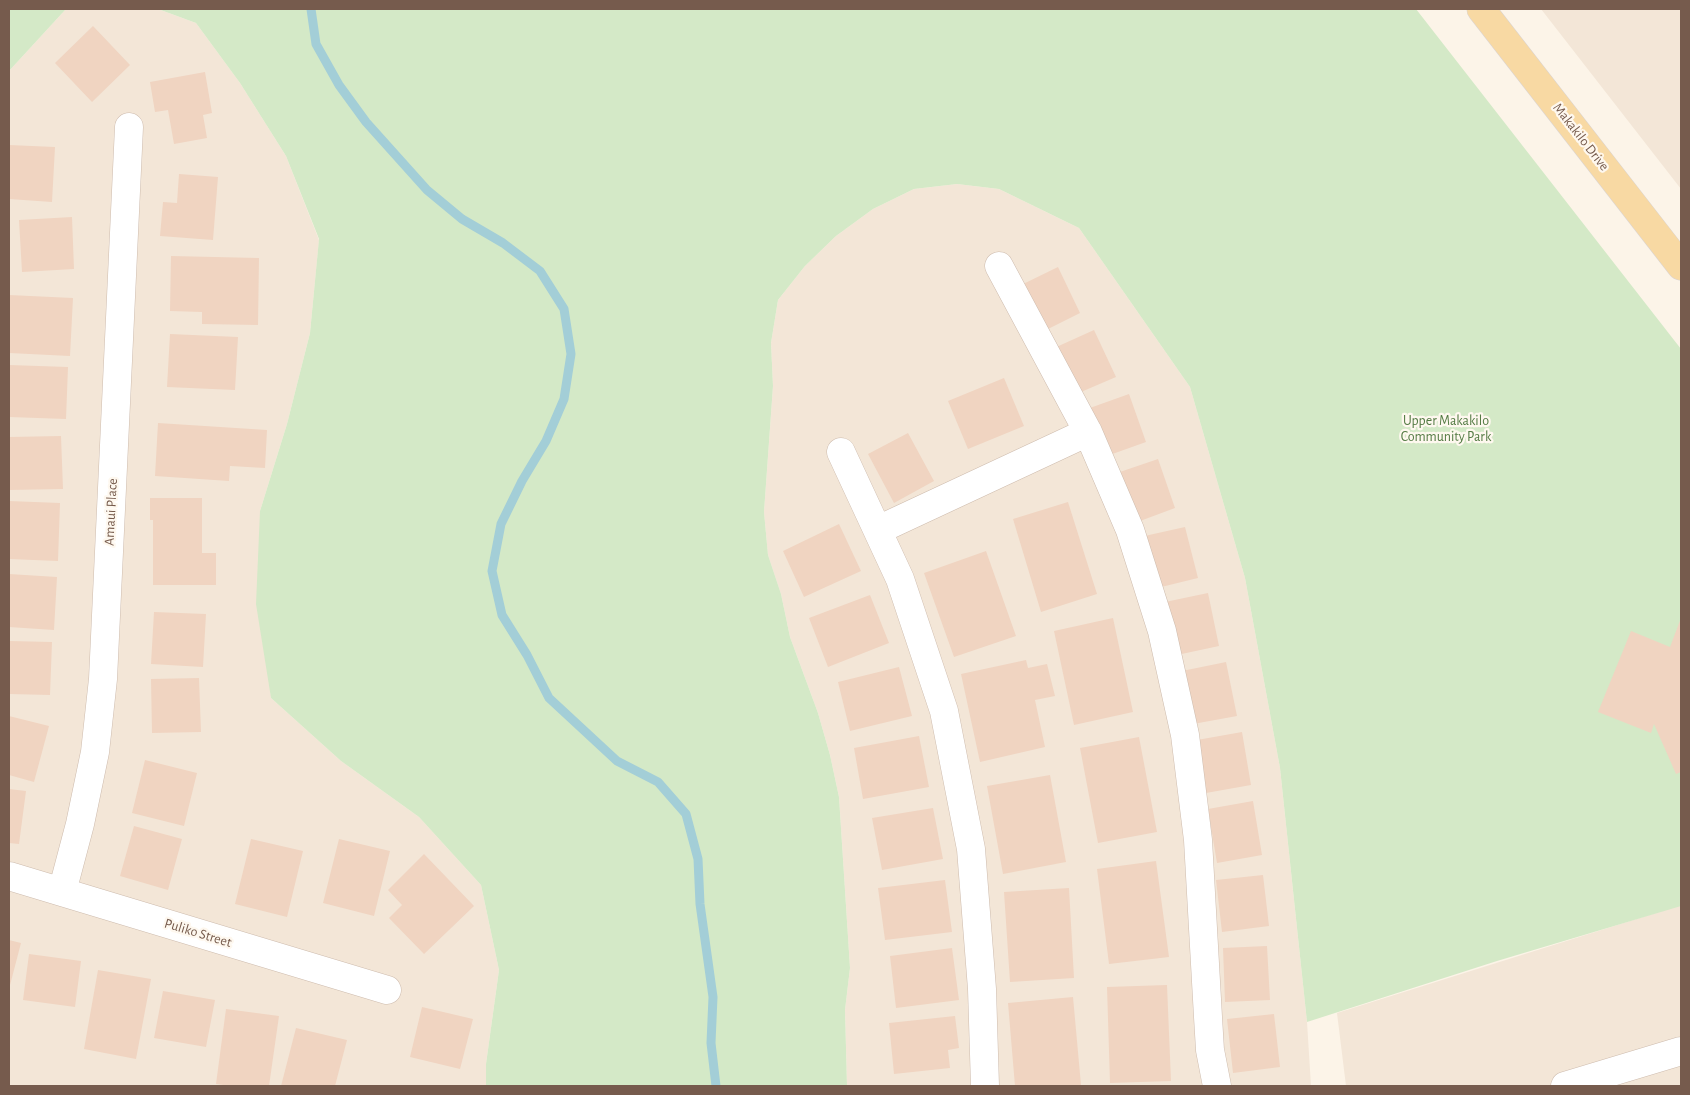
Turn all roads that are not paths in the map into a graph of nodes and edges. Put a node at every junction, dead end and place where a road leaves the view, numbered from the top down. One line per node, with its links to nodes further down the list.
1 (1481, 9): 4 (main road, Makakilo Drive)
2 (130, 127): 9 (street, Amaui Place)
3 (999, 266): 5 (street)
4 (1681, 266)
5 (1088, 432): 7 (street); 13 (street)
6 (841, 452): 7 (street)
7 (878, 530): 12 (street)
8 (9, 876): 9 (street, Puliko Street)
9 (62, 892): 10 (street, Puliko Street)
10 (387, 990)
11 (1681, 1052): 14 (street)
12 (985, 1086)
13 (1217, 1086)
14 (1565, 1086)

